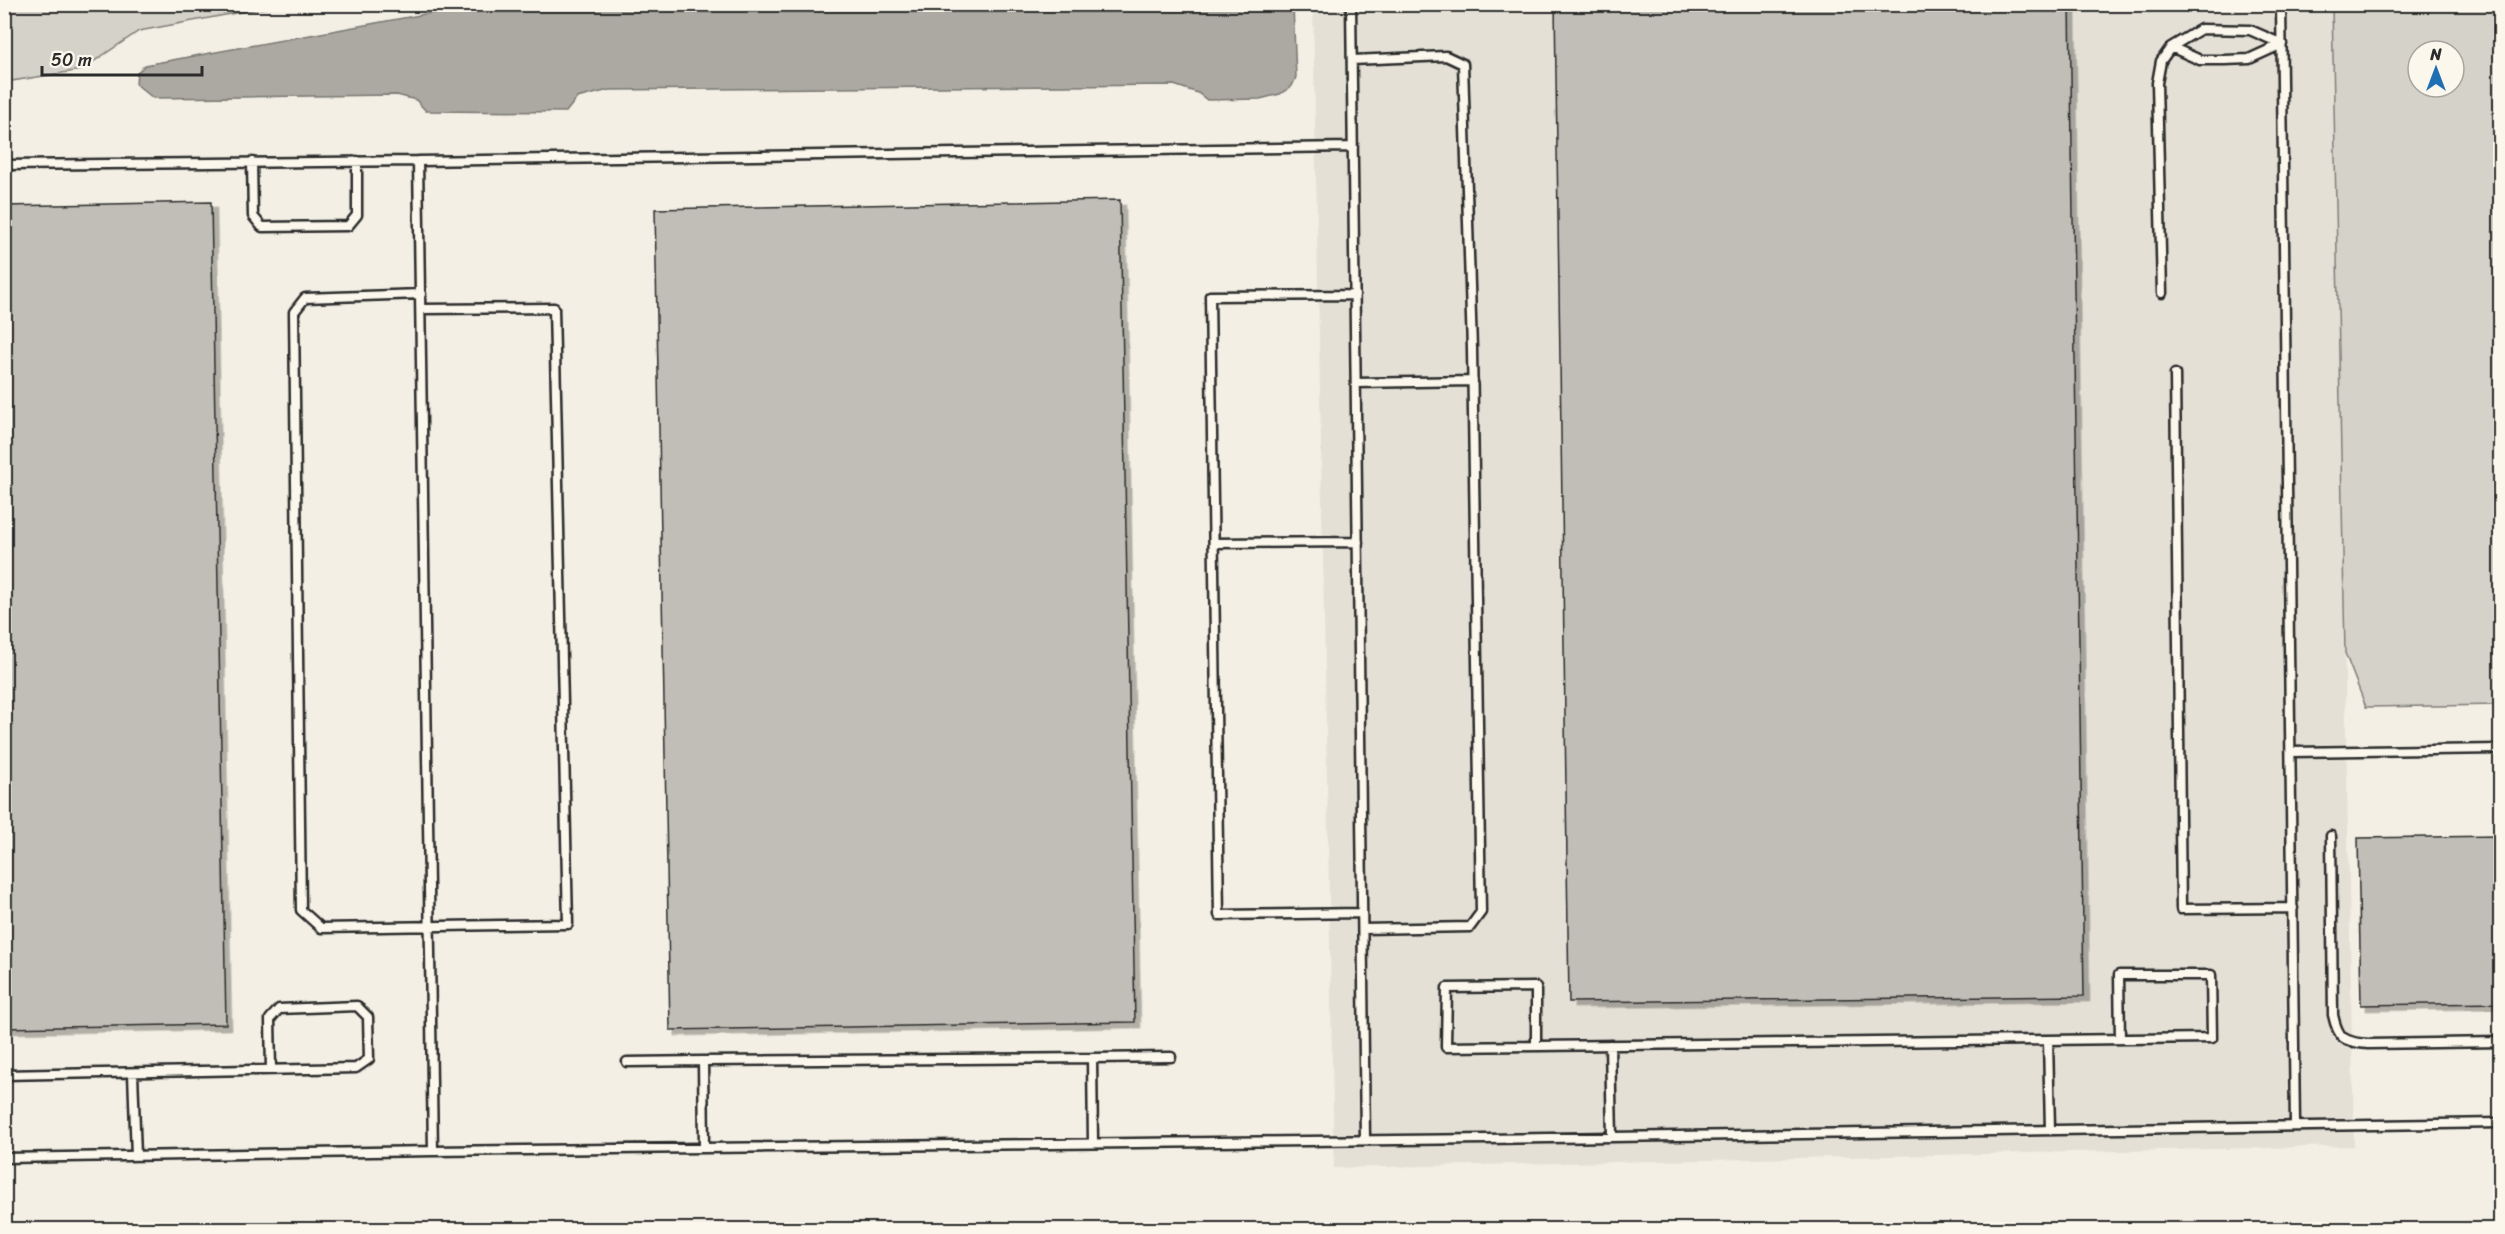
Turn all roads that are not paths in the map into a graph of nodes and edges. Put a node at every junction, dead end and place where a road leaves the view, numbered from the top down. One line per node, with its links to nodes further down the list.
1 (1351, 4): 5 (lane)
2 (2281, 4): 3 (lane)
3 (2282, 44): 4 (lane); 4 (lane); 21 (lane)
4 (2171, 47): 11 (lane)
5 (1352, 60): 6 (lane); 16 (lane)
6 (1353, 147): 8 (lane); 13 (lane)
7 (357, 161): 8 (lane); 9 (lane); 9 (lane)
8 (418, 161): 12 (lane)
9 (252, 162): 10 (lane)
10 (4, 165)
11 (2162, 293)
12 (421, 294): 14 (lane); 25 (lane)
13 (1354, 295): 17 (lane); 19 (lane)
14 (422, 309): 25 (lane); 25 (lane)
15 (2175, 374): 23 (lane)
16 (1473, 381): 17 (lane); 26 (lane)
17 (1356, 383): 18 (lane)
18 (1358, 542): 19 (lane); 24 (lane)
19 (1214, 543): 24 (lane)
20 (2500, 749): 21 (lane)
21 (2291, 752): 23 (lane)
22 (2331, 836): 29 (lane)
23 (2293, 908): 40 (lane)
24 (1362, 913): 26 (lane)
25 (430, 927): 46 (lane)
26 (1363, 929): 43 (lane)
27 (2120, 1039): 27 (lane); 28 (lane)
28 (2048, 1040): 30 (lane); 41 (lane)
29 (2500, 1042)
30 (1610, 1045): 31 (lane); 42 (lane)
31 (1536, 1046): 31 (lane)
32 (1092, 1058): 33 (lane); 34 (lane); 44 (lane)
33 (1171, 1058)
34 (703, 1061): 35 (lane); 45 (lane)
35 (627, 1062)
36 (272, 1070): 36 (lane); 37 (lane)
37 (133, 1073): 38 (lane); 47 (lane)
38 (4, 1075)
39 (2500, 1123): 40 (lane)
40 (2295, 1125): 41 (lane)
41 (2050, 1130): 42 (lane)
42 (1612, 1137): 43 (lane)
43 (1365, 1140): 44 (lane)
44 (1093, 1143): 45 (lane)
45 (704, 1148): 46 (lane)
46 (433, 1151): 47 (lane)
47 (136, 1156): 48 (lane)
48 (4, 1158)

